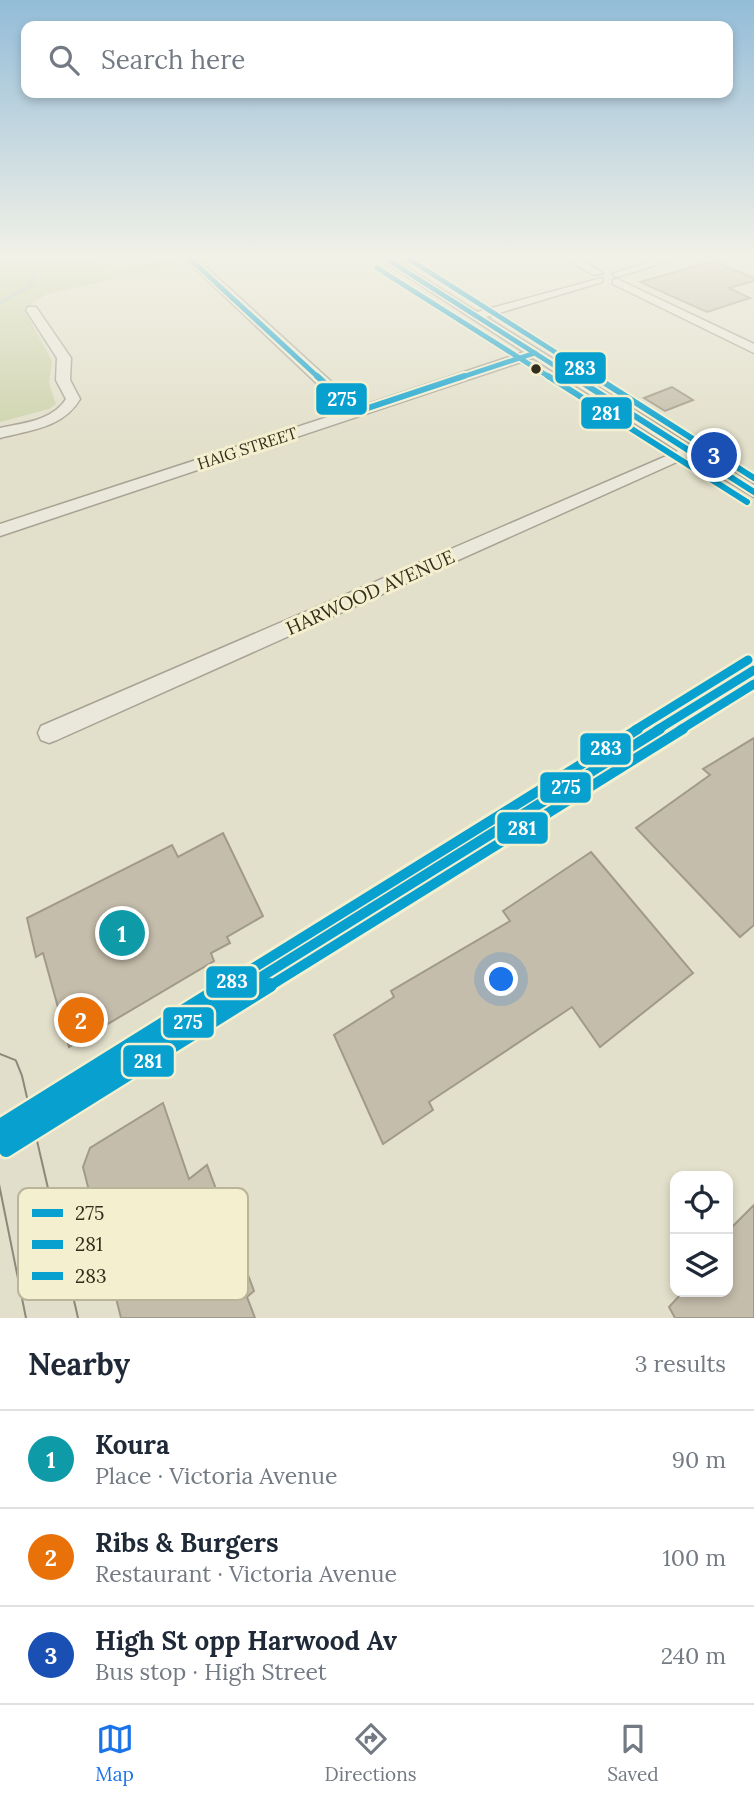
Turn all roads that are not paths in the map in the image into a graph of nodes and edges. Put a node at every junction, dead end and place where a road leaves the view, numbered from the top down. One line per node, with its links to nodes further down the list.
1 (38, 320): 8 (street)
2 (256, 320): 7 (street)
3 (481, 320): 6 (street)
4 (697, 320): 5 (street)
5 (754, 349)
6 (534, 353): 7 (street, HAIG STREET); 9 (street)
7 (356, 412): 11 (street, HAIG STREET)
8 (0, 433)
9 (690, 452): 10 (street); 13 (street, HARWOOD AVENUE)
10 (754, 492)
11 (0, 530)
12 (754, 670): 15 (street)
13 (49, 733)
14 (0, 1076): 15 (main road)
15 (5, 1136): 16 (main road)
16 (18, 1188)
17 (47, 1300): 18 (main road)
18 (52, 1318)

